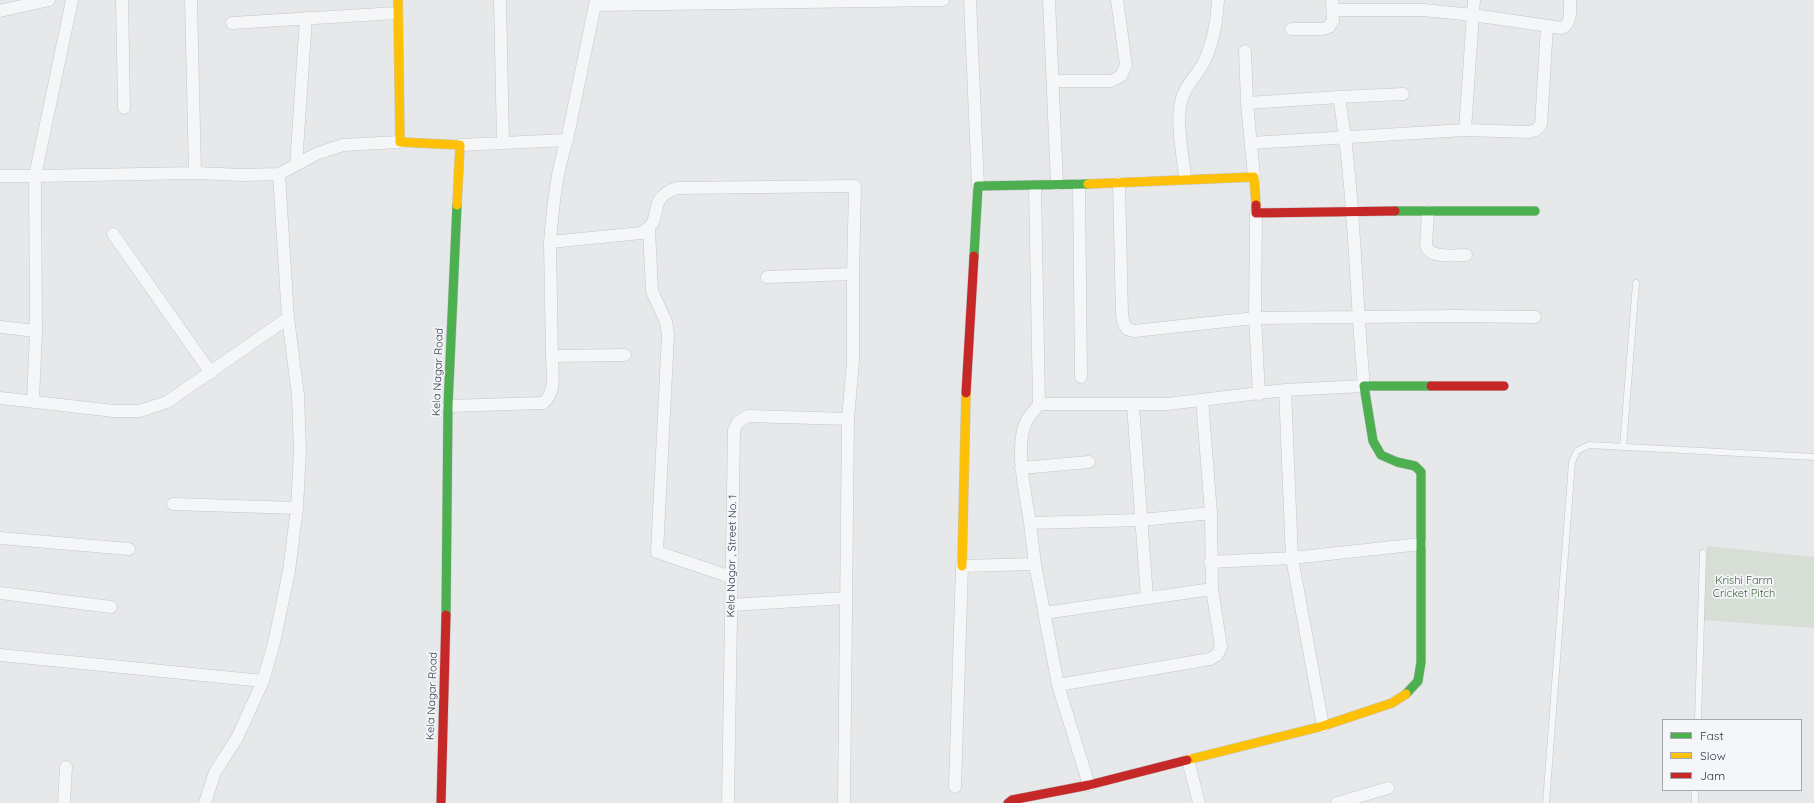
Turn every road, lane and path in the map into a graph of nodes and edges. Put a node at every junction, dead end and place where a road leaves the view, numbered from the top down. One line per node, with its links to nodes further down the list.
1 (49, 0): 16 (street)
2 (72, 0): 40 (street)
3 (122, 0): 28 (street)
4 (191, 0): 37 (street)
5 (398, 0): 17 (street)
6 (500, 0): 33 (street)
7 (943, 0): 14 (street)
8 (970, 0): 46 (street)
9 (1049, 0): 24 (street)
10 (1117, 0): 24 (street)
11 (1218, 0): 42 (street)
12 (1474, 0): 18 (street)
13 (1570, 0): 21 (street)
14 (595, 3): 31 (street)
15 (1333, 5): 18 (street); 22 (street)
16 (0, 11)
17 (397, 13): 19 (street); 32 (street)
18 (1473, 15): 21 (street); 29 (street)
19 (306, 18): 20 (street); 36 (street)
20 (232, 23)
21 (1547, 26): 29 (street)
22 (1291, 29)
23 (1245, 51): 27 (street)
24 (1053, 81): 44 (street)
25 (1403, 94): 26 (street)
26 (1339, 97): 27 (street); 30 (street)
27 (1247, 103): 34 (street)
28 (124, 108)
29 (1465, 130): 30 (street)
30 (1346, 139): 34 (street); 48 (street)
31 (567, 140): 33 (street); 54 (street)
32 (400, 142): 35 (street); 36 (street)
33 (503, 142): 35 (street)
34 (1251, 143): 41 (street)
35 (460, 144): 78 (street, Kela Nagar Road)
36 (296, 166): 38 (street)
37 (195, 173): 38 (street); 40 (street)
38 (279, 174): 61 (street)
39 (0, 176): 40 (street)
40 (35, 176): 64 (street)
41 (1254, 177): 42 (street); 51 (street)
42 (1184, 178): 43 (street)
43 (1119, 182): 45 (street); 62 (street)
44 (1057, 184): 45 (street); 47 (street)
45 (1079, 185): 68 (street)
46 (978, 186): 47 (street); 96 (street)
47 (1035, 187): 76 (street)
48 (1353, 210): 50 (street); 51 (street); 59 (street)
49 (1535, 211): 50 (street)
50 (1428, 212): 55 (street)
51 (1256, 213): 62 (street)
52 (649, 229): 54 (street); 56 (street); 97 (street)
53 (114, 234): 67 (street)
54 (550, 242): 66 (street)
55 (1466, 255)
56 (853, 274): 57 (street); 79 (street)
57 (767, 277)
58 (1636, 283): 80 (lane)
59 (1358, 317): 60 (street); 62 (street); 69 (street)
60 (1535, 317)
61 (288, 318): 67 (street); 85 (street)
62 (1255, 318): 72 (street)
63 (0, 327): 64 (street)
64 (36, 331): 74 (street)
65 (625, 355): 66 (street)
66 (552, 356): 78 (street)
67 (211, 373): 74 (street)
68 (1081, 377)
69 (1364, 386): 70 (street); 71 (street); 90 (street)
70 (1504, 386)
71 (1285, 390): 72 (street); 93 (street)
72 (1259, 394): 75 (street)
73 (0, 398): 74 (street)
74 (33, 400)
75 (1202, 400): 77 (street); 86 (street)
76 (1039, 404): 77 (street); 83 (street)
77 (1133, 405): 87 (street)
78 (448, 406): 119 (street, Kela Nagar Road)
79 (848, 419): 97 (street, Kela Nagar , Street No. 1); 100 (street)
80 (1623, 447): 81 (lane); 125 (lane)
81 (1814, 457)
82 (1089, 462): 83 (street)
83 (1021, 468): 88 (street)
84 (173, 504): 85 (street)
85 (297, 508): 106 (street)
86 (1211, 513): 87 (street); 94 (street)
87 (1142, 520): 88 (street); 101 (street)
88 (1030, 523): 95 (street)
89 (0, 538): 91 (street)
90 (1421, 544): 93 (street); 109 (street)
91 (129, 548)
92 (1703, 553): 108 (lane)
93 (1292, 558): 94 (street); 109 (street)
94 (1210, 562): 98 (street)
95 (1034, 564): 96 (street); 104 (street)
96 (962, 566): 113 (street)
97 (731, 577): 102 (street, Kela Nagar , Street No. 1)
98 (1212, 589): 101 (street); 107 (street)
99 (0, 593): 103 (street)
100 (846, 598): 102 (street); 121 (street)
101 (1147, 598): 104 (street)
102 (731, 605): 120 (street, Kela Nagar , Street No. 1)
103 (111, 607)
104 (1044, 613): 107 (street)
105 (0, 655): 106 (street)
106 (262, 681): 118 (street)
107 (1058, 685): 112 (street)
108 (1698, 719)
109 (1323, 726): 110 (street)
110 (1188, 760): 112 (street); 123 (street)
111 (66, 767): 117 (street)
112 (1090, 785): 116 (street)
113 (955, 787)
114 (1388, 788): 124 (street)
115 (1695, 791): 126 (lane)
116 (1051, 799): 122 (street)
117 (64, 803)
118 (205, 803)
119 (441, 803)
120 (728, 803)
121 (844, 803)
122 (1008, 803)
123 (1199, 803)
124 (1337, 803)
125 (1546, 803)
126 (1695, 803)

